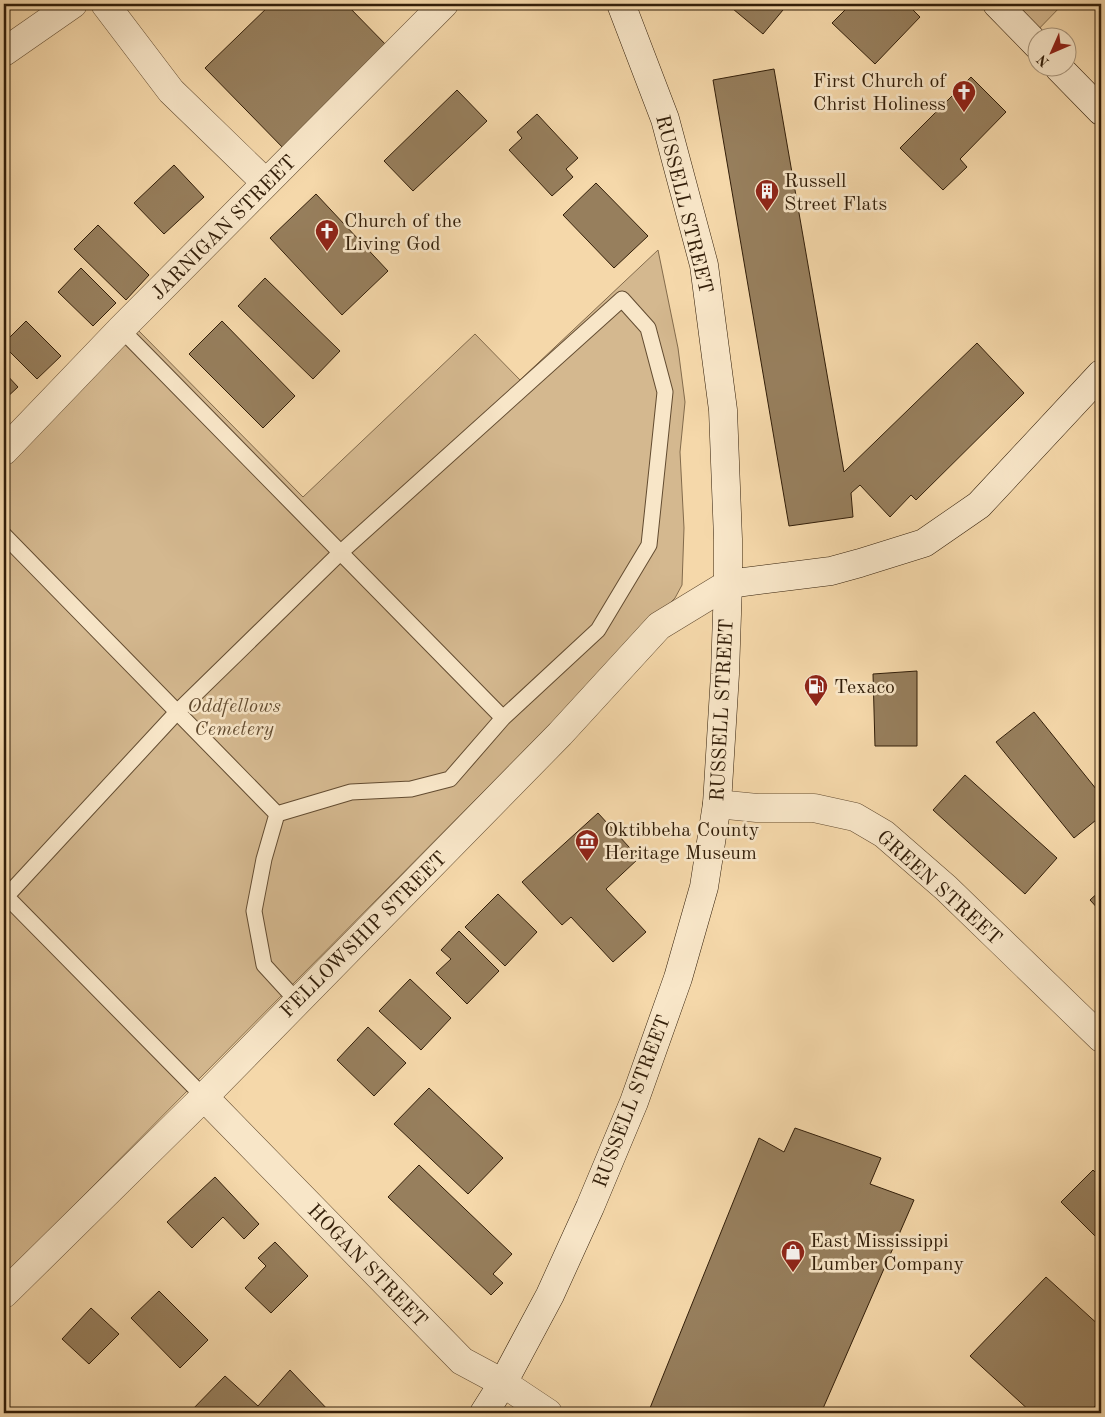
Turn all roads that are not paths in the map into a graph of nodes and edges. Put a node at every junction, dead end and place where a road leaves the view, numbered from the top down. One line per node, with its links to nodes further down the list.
1 (73, 4): 7 (street)
2 (105, 4): 10 (street)
3 (444, 4): 10 (street, JARNIGAN STREET)
4 (622, 4): 16 (street, RUSSELL STREET)
5 (996, 4): 6 (street)
6 (1028, 36)
7 (4, 52)
8 (1069, 78): 9 (street)
9 (1101, 111)
10 (266, 183): 11 (street, JARNIGAN STREET)
11 (121, 330): 13 (street, JARNIGAN STREET); 15 (lane)
12 (1101, 374): 16 (street)
13 (4, 451)
14 (4, 535): 17 (lane)
15 (340, 553): 17 (lane); 18 (lane); 18 (lane)
16 (728, 584): 19 (street, RUSSELL STREET); 22 (street, FELLOWSHIP STREET)
17 (177, 712): 20 (lane); 21 (lane)
18 (502, 718): 20 (lane)
19 (717, 804): 23 (street, GREEN STREET); 26 (street, RUSSELL STREET)
20 (277, 814): 22 (lane)
21 (4, 896): 24 (lane)
22 (297, 1001): 24 (street, FELLOWSHIP STREET)
23 (1101, 1038)
24 (204, 1097): 25 (street, FELLOWSHIP STREET); 26 (street, HOGAN STREET)
25 (4, 1294)
26 (503, 1383): 27 (street, RUSSELL STREET); 28 (street, HOGAN STREET)
27 (484, 1413)
28 (548, 1413)

